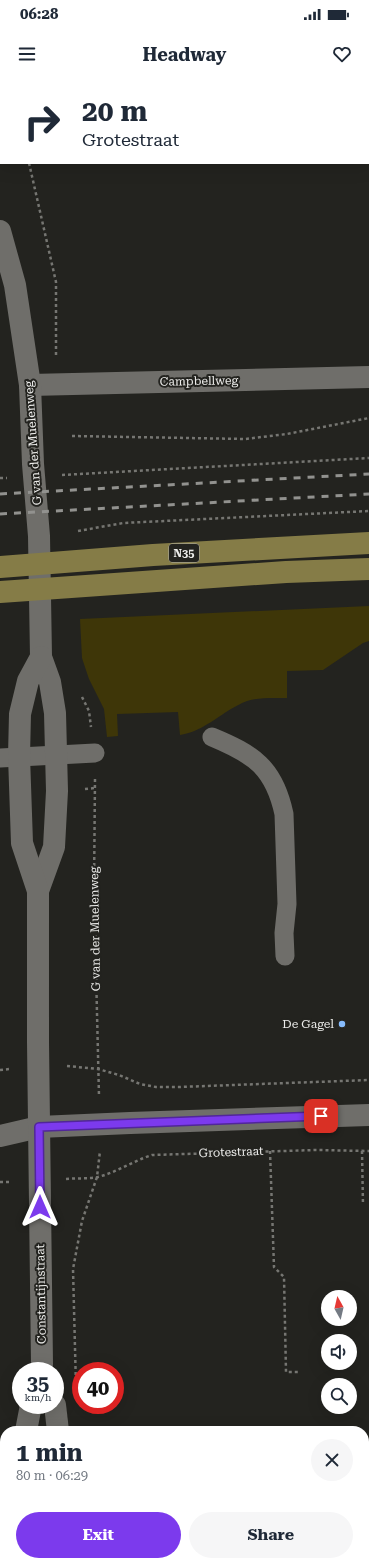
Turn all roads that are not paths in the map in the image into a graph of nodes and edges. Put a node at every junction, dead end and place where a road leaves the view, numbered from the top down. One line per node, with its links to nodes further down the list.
1 (0, 231): 3 (street, G van der Muelenweg)
2 (369, 378): 3 (street, Campbellweg)
3 (30, 385): 8 (street, G van der Muelenweg)
4 (369, 543): 5 (main road, N35)
5 (0, 567)
6 (369, 569): 7 (main road, N35)
7 (0, 592)
8 (41, 657): 11 (street, G van der Muelenweg); 11 (street, G van der Muelenweg)
9 (212, 737): 13 (lane)
10 (95, 753): 11 (lane)
11 (28, 756): 12 (street, G van der Muelenweg); 12 (street, G van der Muelenweg)
12 (38, 891): 16 (street, G van der Muelenweg)
13 (285, 956)
14 (369, 1115): 16 (street)
15 (0, 1120): 16 (street)
16 (39, 1127): 17 (street); 18 (street, Constantijnstraat)
17 (0, 1136)
18 (42, 1362)
19 (29, 1414): 21 (street)
20 (56, 1414): 22 (street)
21 (27, 1426)
22 (57, 1426)

